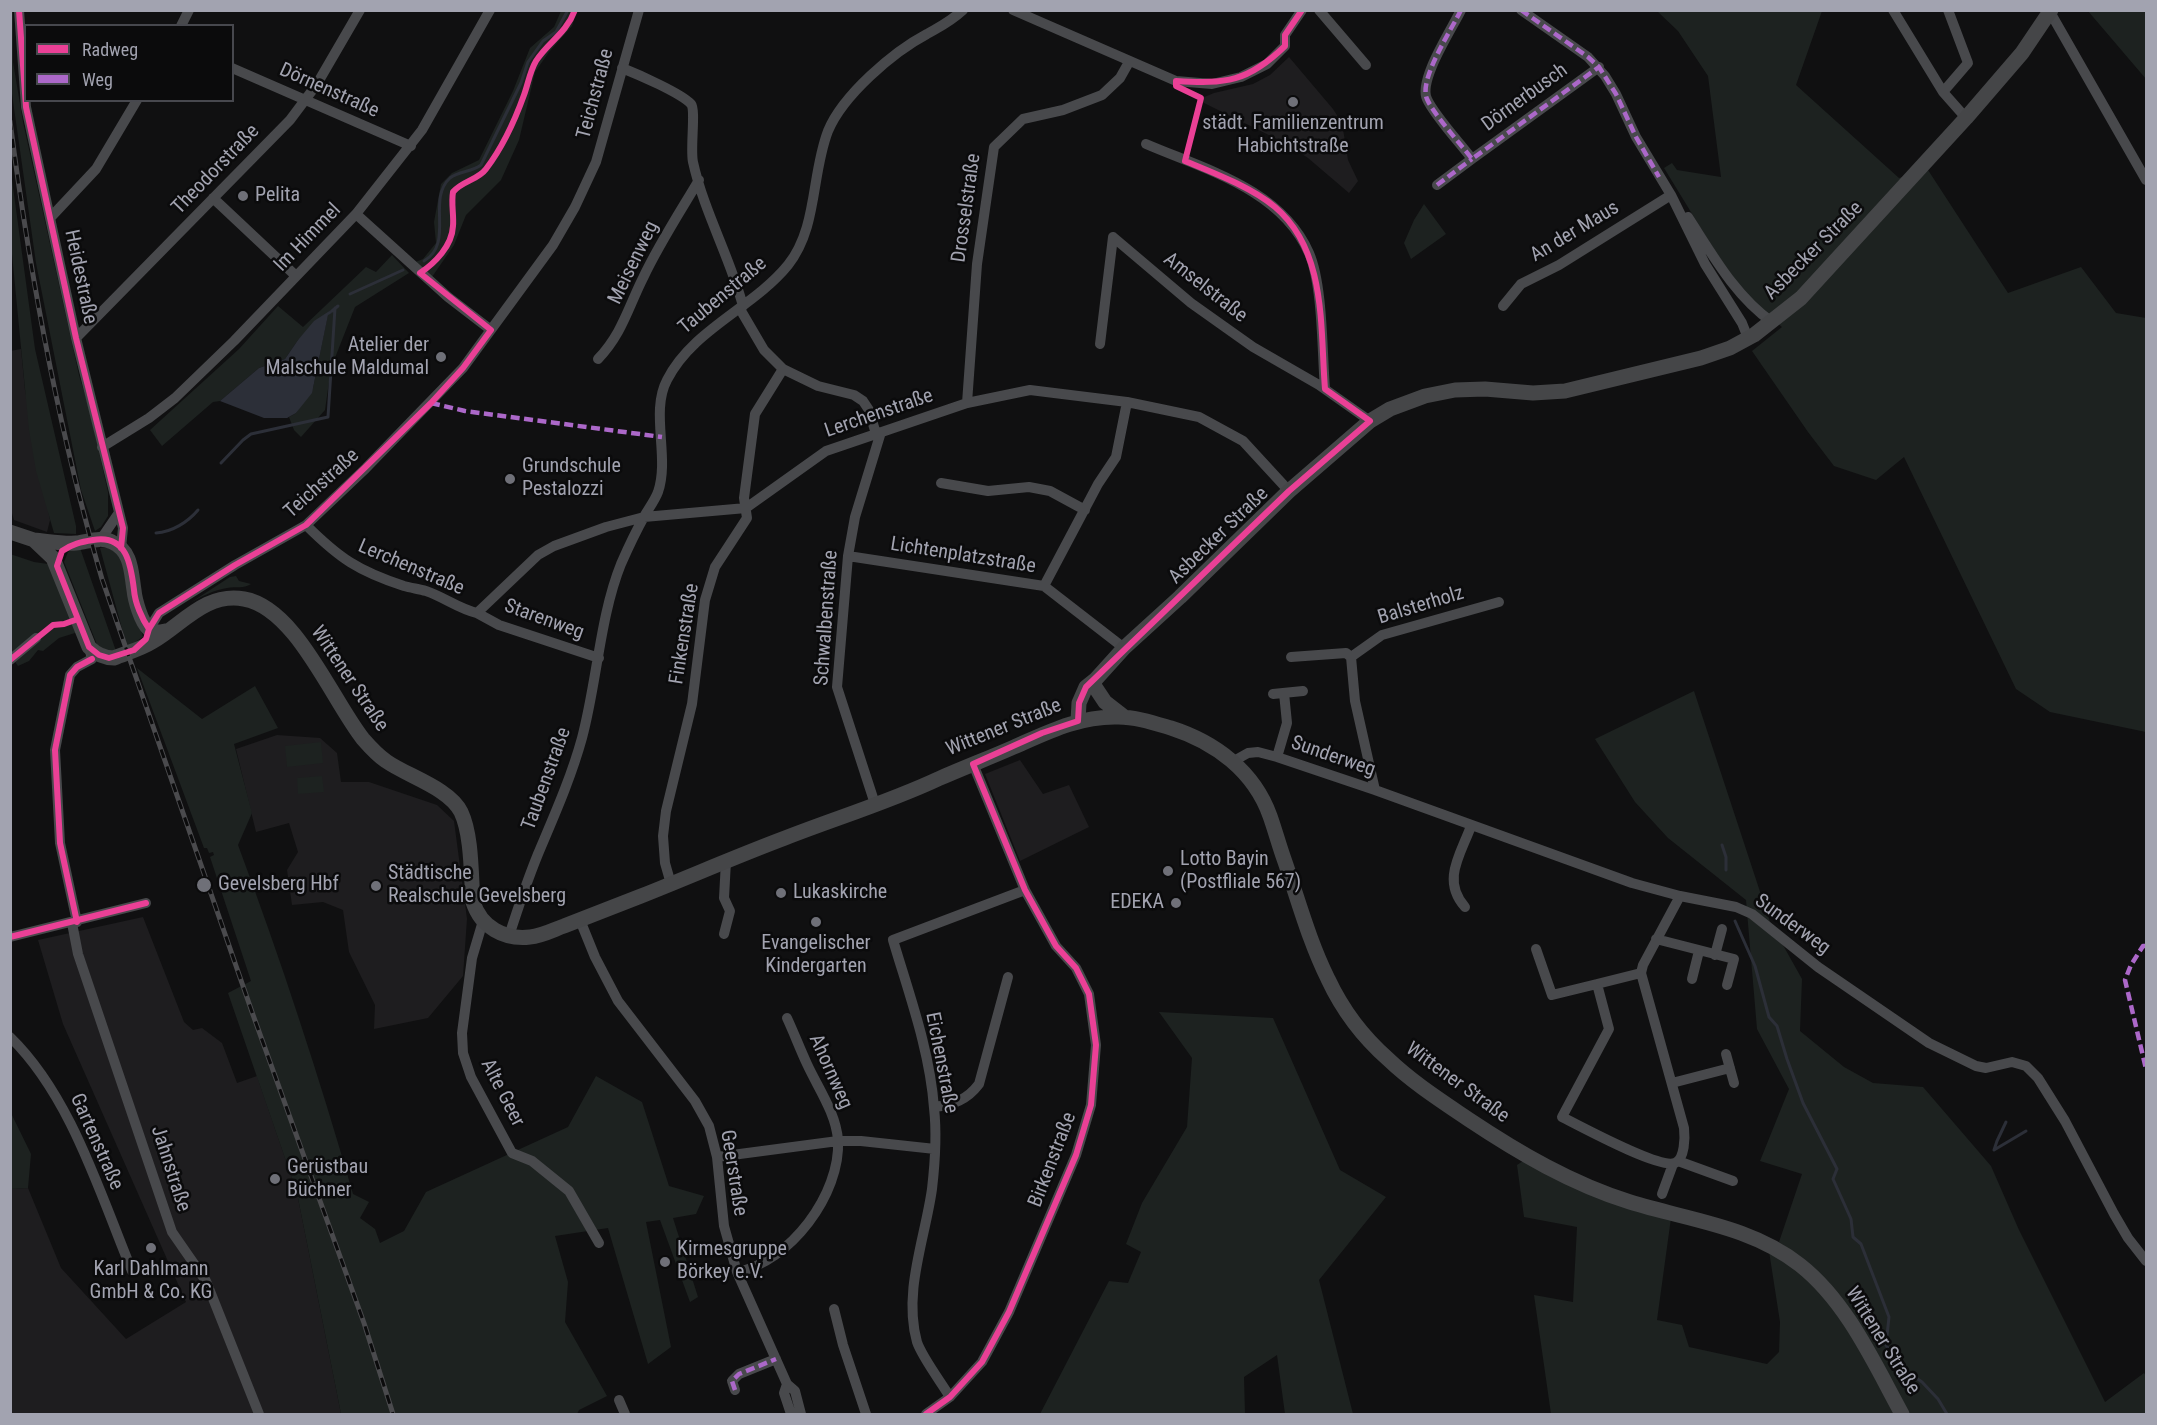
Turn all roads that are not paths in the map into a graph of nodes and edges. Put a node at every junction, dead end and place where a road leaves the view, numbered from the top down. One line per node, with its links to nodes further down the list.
1 (20, 10): 16 (street, Heidestraße)
2 (189, 10): 15 (street)
3 (360, 10): 24 (street, Theodorstraße)
4 (490, 10): 29 (street, Im Himmel)
5 (639, 10): 21 (street, Teichstraße)
6 (963, 10): 40 (street, Taubenstraße)
7 (1013, 10): 17 (street)
8 (1302, 10): 17 (street)
9 (1319, 10): 18 (street)
10 (1461, 10): 30 (street, Dörnerbusch)
11 (1521, 10): 20 (street, Dörnerbusch)
12 (1893, 10): 23 (street)
13 (1948, 10): 23 (street)
14 (2050, 11): 27 (main road, Asbecker Straße); 32 (street)
15 (182, 24)
16 (23, 46): 19 (street, Heidestraße)
17 (1129, 62): 50 (street, Drosselstraße)
18 (1366, 65)
19 (24, 66)
20 (1599, 67): 30 (street, Dörnerbusch); 34 (street, Dörnerbusch)
21 (622, 68): 31 (street); 42 (street, Teichstraße)
22 (234, 69): 24 (street, Dörnenstraße)
23 (1943, 92): 27 (street)
24 (306, 100): 29 (street, Dörnenstraße); 35 (street, Theodorstraße)
25 (26, 102): 37 (street, Heidestraße)
26 (136, 102): 37 (street)
27 (1966, 118): 41 (main road, Asbecker Straße)
28 (1146, 144): 48 (street)
29 (411, 146): 36 (street, Im Himmel)
30 (1472, 159): 33 (street, Dörnerbusch)
31 (699, 180): 40 (street); 46 (street, Meisenweg)
32 (2146, 180)
33 (1437, 185)
34 (1671, 195): 39 (street, An der Maus); 41 (street); 44 (street)
35 (213, 198): 38 (street); 43 (street, Theodorstraße)
36 (356, 214): 38 (street, Im Himmel); 42 (street)
37 (51, 217): 43 (street, Heidestraße)
38 (296, 276): 53 (street, Im Himmel)
39 (1503, 306)
40 (741, 307): 47 (street); 59 (street, Taubenstraße)
41 (1772, 322): 44 (main road, Asbecker Straße)
42 (491, 330): 60 (street, Teichstraße)
43 (76, 338): 53 (street, Heidestraße)
44 (1748, 338): 51 (main road, Asbecker Straße)
45 (1100, 344): 48 (street, Amselstraße)
46 (598, 359)
47 (783, 369): 52 (street); 56 (street, Finkenstraße)
48 (1325, 389): 51 (street, Amselstraße)
49 (1127, 402): 50 (street, Lerchenstraße); 55 (street, Lerchenstraße); 57 (street)
50 (967, 404): 52 (street, Lerchenstraße)
51 (1370, 421): 55 (main road, Asbecker Straße)
52 (878, 433): 56 (street, Lerchenstraße); 66 (street, Schwalbenstraße)
53 (102, 447): 58 (street, Heidestraße)
54 (941, 483): 57 (street)
55 (1289, 491): 76 (main road, Asbecker Straße)
56 (746, 508): 59 (street, Lerchenstraße); 94 (street, Finkenstraße)
57 (1084, 510): 68 (street)
58 (118, 514): 62 (street); 65 (street, Heidestraße)
59 (644, 517): 72 (street, Lerchenstraße); 81 (street, Taubenstraße)
60 (306, 525): 71 (street, Teichstraße); 72 (street, Lerchenstraße)
61 (10, 532): 63 (main road)
62 (101, 539): 64 (main road); 65 (main road)
63 (34, 540): 64 (main road); 67 (main road)
64 (75, 543): 67 (main road)
65 (122, 548): 70 (main road)
66 (848, 556): 68 (street, Lichtenplatzstraße); 91 (street, Schwalbenstraße)
67 (57, 566): 78 (main road)
68 (1044, 586): 76 (street, Lichtenplatzstraße)
69 (1499, 602): 80 (street, Balsterholz)
70 (140, 609): 71 (street); 73 (main road)
71 (159, 613): 73 (street, Teichstraße)
72 (477, 613): 81 (street, Starenweg)
73 (149, 629): 74 (main road); 77 (main road)
74 (166, 631): 77 (main road, Wittener Straße); 100 (main road, Wittener Straße)
75 (36, 638): 82 (street)
76 (1125, 648): 83 (main road, Asbecker Straße)
77 (134, 650): 78 (main road, Wittener Straße)
78 (91, 653): 101 (street, Jahnstraße)
79 (1291, 657): 80 (street)
80 (1351, 657): 90 (street)
81 (599, 658): 104 (street, Taubenstraße)
82 (10, 660)
83 (1096, 683): 85 (main road); 86 (main road)
84 (1303, 691): 87 (street)
85 (1123, 716): 86 (main road, Wittener Straße); 88 (main road, Wittener Straße)
86 (1085, 719): 89 (main road, Wittener Straße)
87 (1277, 757): 88 (street, Sunderweg); 90 (street, Sunderweg)
88 (1232, 762): 144 (main road, Wittener Straße)
89 (973, 764): 91 (main road, Wittener Straße); 95 (street, Birkenstraße)
90 (1375, 790): 92 (street, Sunderweg)
91 (875, 804): 93 (main road, Wittener Straße)
92 (1471, 826): 96 (street, Sunderweg); 98 (street)
93 (726, 861): 94 (main road, Wittener Straße); 103 (street)
94 (671, 884): 99 (main road, Wittener Straße)
95 (1025, 890): 121 (street, Eichenstraße); 136 (street, Birkenstraße)
96 (1680, 896): 106 (street); 129 (street, Sunderweg)
97 (146, 903): 101 (street)
98 (1465, 907)
99 (580, 920): 104 (main road, Wittener Straße); 124 (street, Geerstraße)
100 (483, 921): 104 (main road, Wittener Straße); 128 (street, Alte Geer)
101 (74, 922): 105 (street); 138 (street, Jahnstraße)
102 (1722, 929): 109 (street)
103 (724, 934)
104 (509, 936)
105 (10, 937)
106 (1656, 939): 108 (street); 110 (street)
107 (1536, 949): 113 (street)
108 (1699, 951): 109 (street); 112 (street)
109 (1715, 955): 114 (street)
110 (1641, 973): 113 (street); 119 (street)
111 (1008, 977): 121 (street)
112 (1692, 979)
113 (1597, 984): 125 (street)
114 (1727, 985)
115 (787, 1018): 122 (street, Ahornweg)
116 (10, 1037): 130 (street, Gartenstraße)
117 (1726, 1054): 118 (street)
118 (1730, 1068): 119 (street); 120 (street)
119 (1672, 1083): 125 (street)
120 (1734, 1083)
121 (934, 1107): 123 (street, Eichenstraße)
122 (838, 1141): 123 (street); 124 (street); 131 (street)
123 (935, 1149): 136 (street, Eichenstraße)
124 (717, 1157): 131 (street, Geerstraße)
125 (1676, 1162): 126 (street); 127 (street)
126 (1733, 1181)
127 (1662, 1194)
128 (599, 1243)
129 (2146, 1261)
130 (132, 1271)
131 (737, 1272): 133 (street, Geerstraße)
132 (834, 1309): 142 (street)
133 (776, 1359): 134 (street, Geerstraße); 135 (street)
134 (787, 1384): 140 (street, Geerstraße); 141 (street, Geerstraße)
135 (735, 1390)
136 (950, 1397): 143 (street, Birkenstraße)
137 (619, 1400): 139 (street)
138 (259, 1414)
139 (625, 1414)
140 (791, 1414)
141 (801, 1414)
142 (866, 1414)
143 (926, 1414)
144 (1902, 1414)

